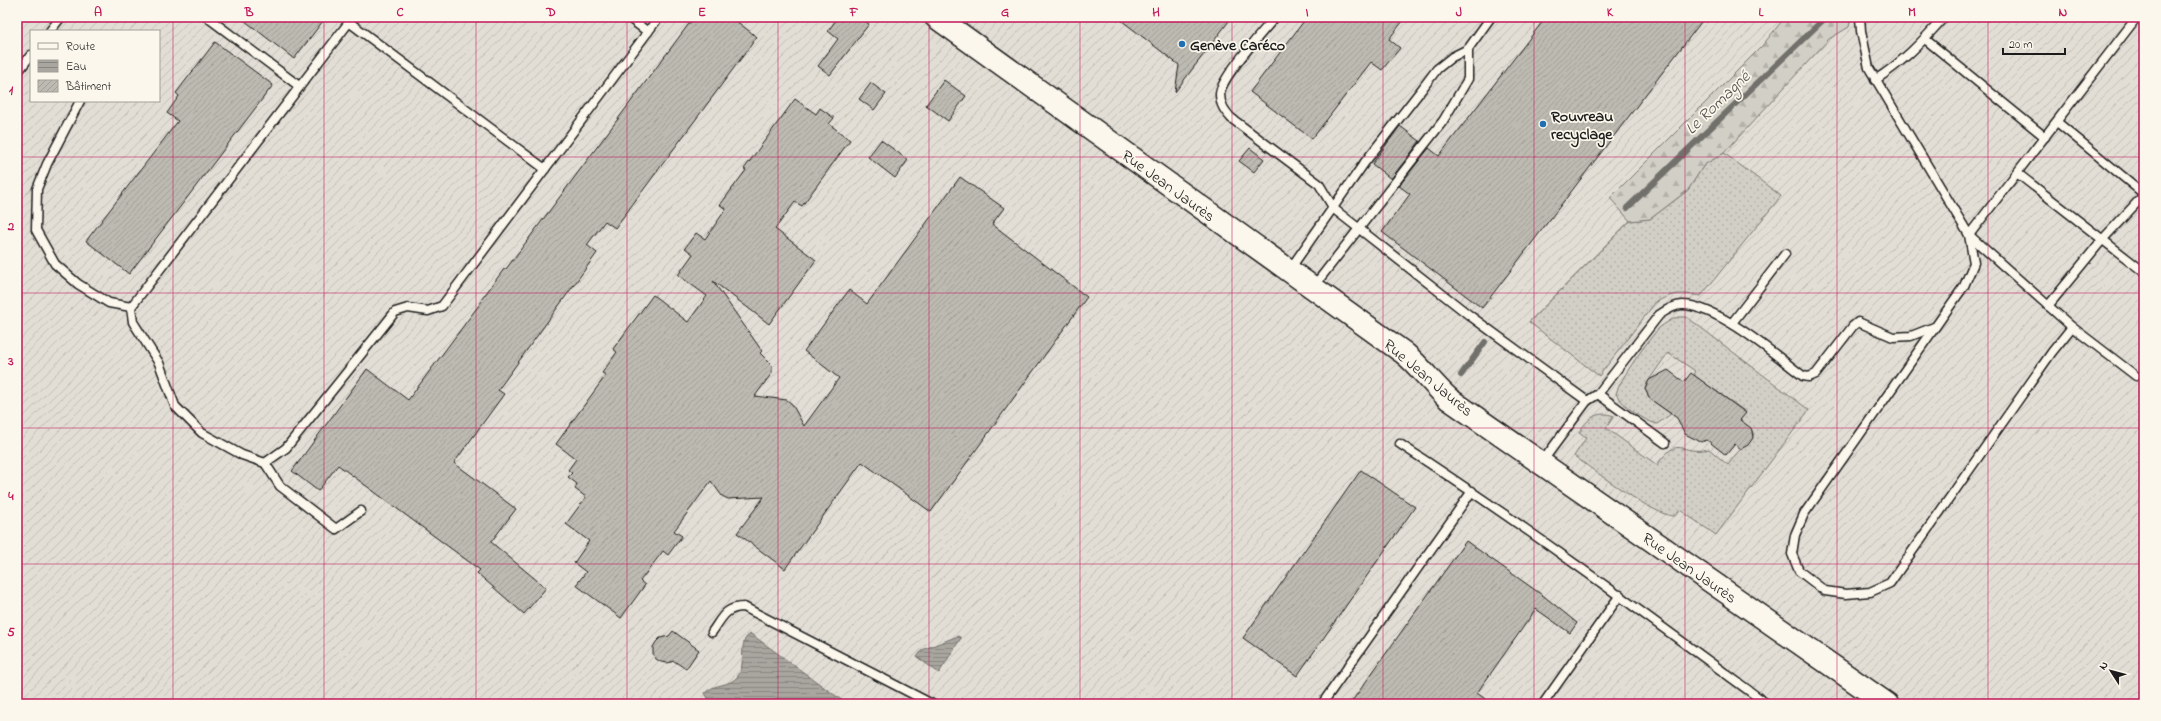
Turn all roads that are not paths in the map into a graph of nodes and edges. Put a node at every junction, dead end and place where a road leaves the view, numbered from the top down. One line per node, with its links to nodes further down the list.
1 (61, 17): 12 (lane)
2 (207, 17): 19 (lane)
3 (628, 17): 13 (lane)
4 (659, 17): 13 (lane)
5 (936, 17): 31 (street, Rue Jean Jaurès)
6 (1275, 17): 26 (lane)
7 (1491, 17): 15 (lane)
8 (1860, 17): 18 (lane)
9 (1944, 17): 14 (lane)
10 (2137, 17): 21 (lane)
11 (351, 20): 19 (lane); 23 (lane)
12 (51, 30)
13 (648, 32): 23 (lane)
14 (1925, 39): 18 (lane); 22 (lane)
15 (1468, 49): 26 (lane); 27 (lane)
16 (30, 56): 17 (lane)
17 (17, 73)
18 (1875, 80): 28 (lane)
19 (300, 86): 35 (lane)
20 (79, 102): 35 (lane)
21 (2057, 122): 22 (lane); 25 (lane)
22 (2045, 136): 24 (lane)
23 (545, 169): 44 (lane)
24 (2017, 173): 28 (lane); 29 (lane)
25 (2144, 194): 29 (lane)
26 (1334, 209): 27 (lane); 31 (lane)
27 (1359, 228): 33 (lane); 41 (lane)
28 (1969, 235): 34 (lane); 37 (lane)
29 (2102, 240): 32 (lane); 34 (lane)
30 (1785, 254): 36 (lane)
31 (1288, 272): 33 (street, Rue Jean Jaurès)
32 (2144, 272)
33 (1312, 289): 45 (street, Rue Jean Jaurès)
34 (2048, 306): 38 (lane)
35 (131, 307): 44 (lane)
36 (1732, 323): 37 (lane); 40 (lane)
37 (1935, 327): 38 (lane)
38 (2072, 327): 39 (lane)
39 (2136, 376)
40 (1598, 394): 41 (lane); 42 (lane)
41 (1587, 401): 45 (lane)
42 (1665, 443)
43 (1400, 444): 46 (lane)
44 (265, 463): 47 (lane)
45 (1540, 463): 54 (street, Rue Jean Jaurès)
46 (1472, 491): 48 (lane); 51 (lane)
47 (361, 511)
48 (1620, 595): 52 (lane); 53 (lane)
49 (712, 632): 50 (lane)
50 (932, 704)
51 (1322, 704)
52 (1542, 704)
53 (1767, 704)
54 (1887, 704)

